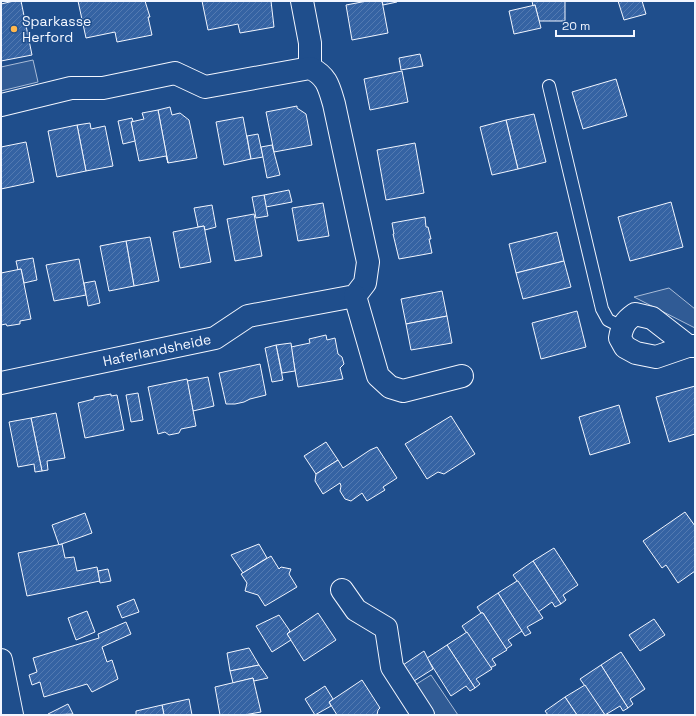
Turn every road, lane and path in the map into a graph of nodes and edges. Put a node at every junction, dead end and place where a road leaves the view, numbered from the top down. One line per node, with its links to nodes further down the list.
1 (302, 1): 2 (street)
2 (310, 68): 4 (street); 5 (street)
3 (549, 86): 6 (lane)
4 (1, 105)
5 (355, 296): 8 (street); 9 (street, Haferlandsheide)
6 (622, 327): 7 (street); 7 (street)
7 (692, 346)
8 (462, 376)
9 (1, 383)
10 (342, 590): 13 (street)
11 (1, 660): 12 (street)
12 (12, 715)
13 (423, 715)

